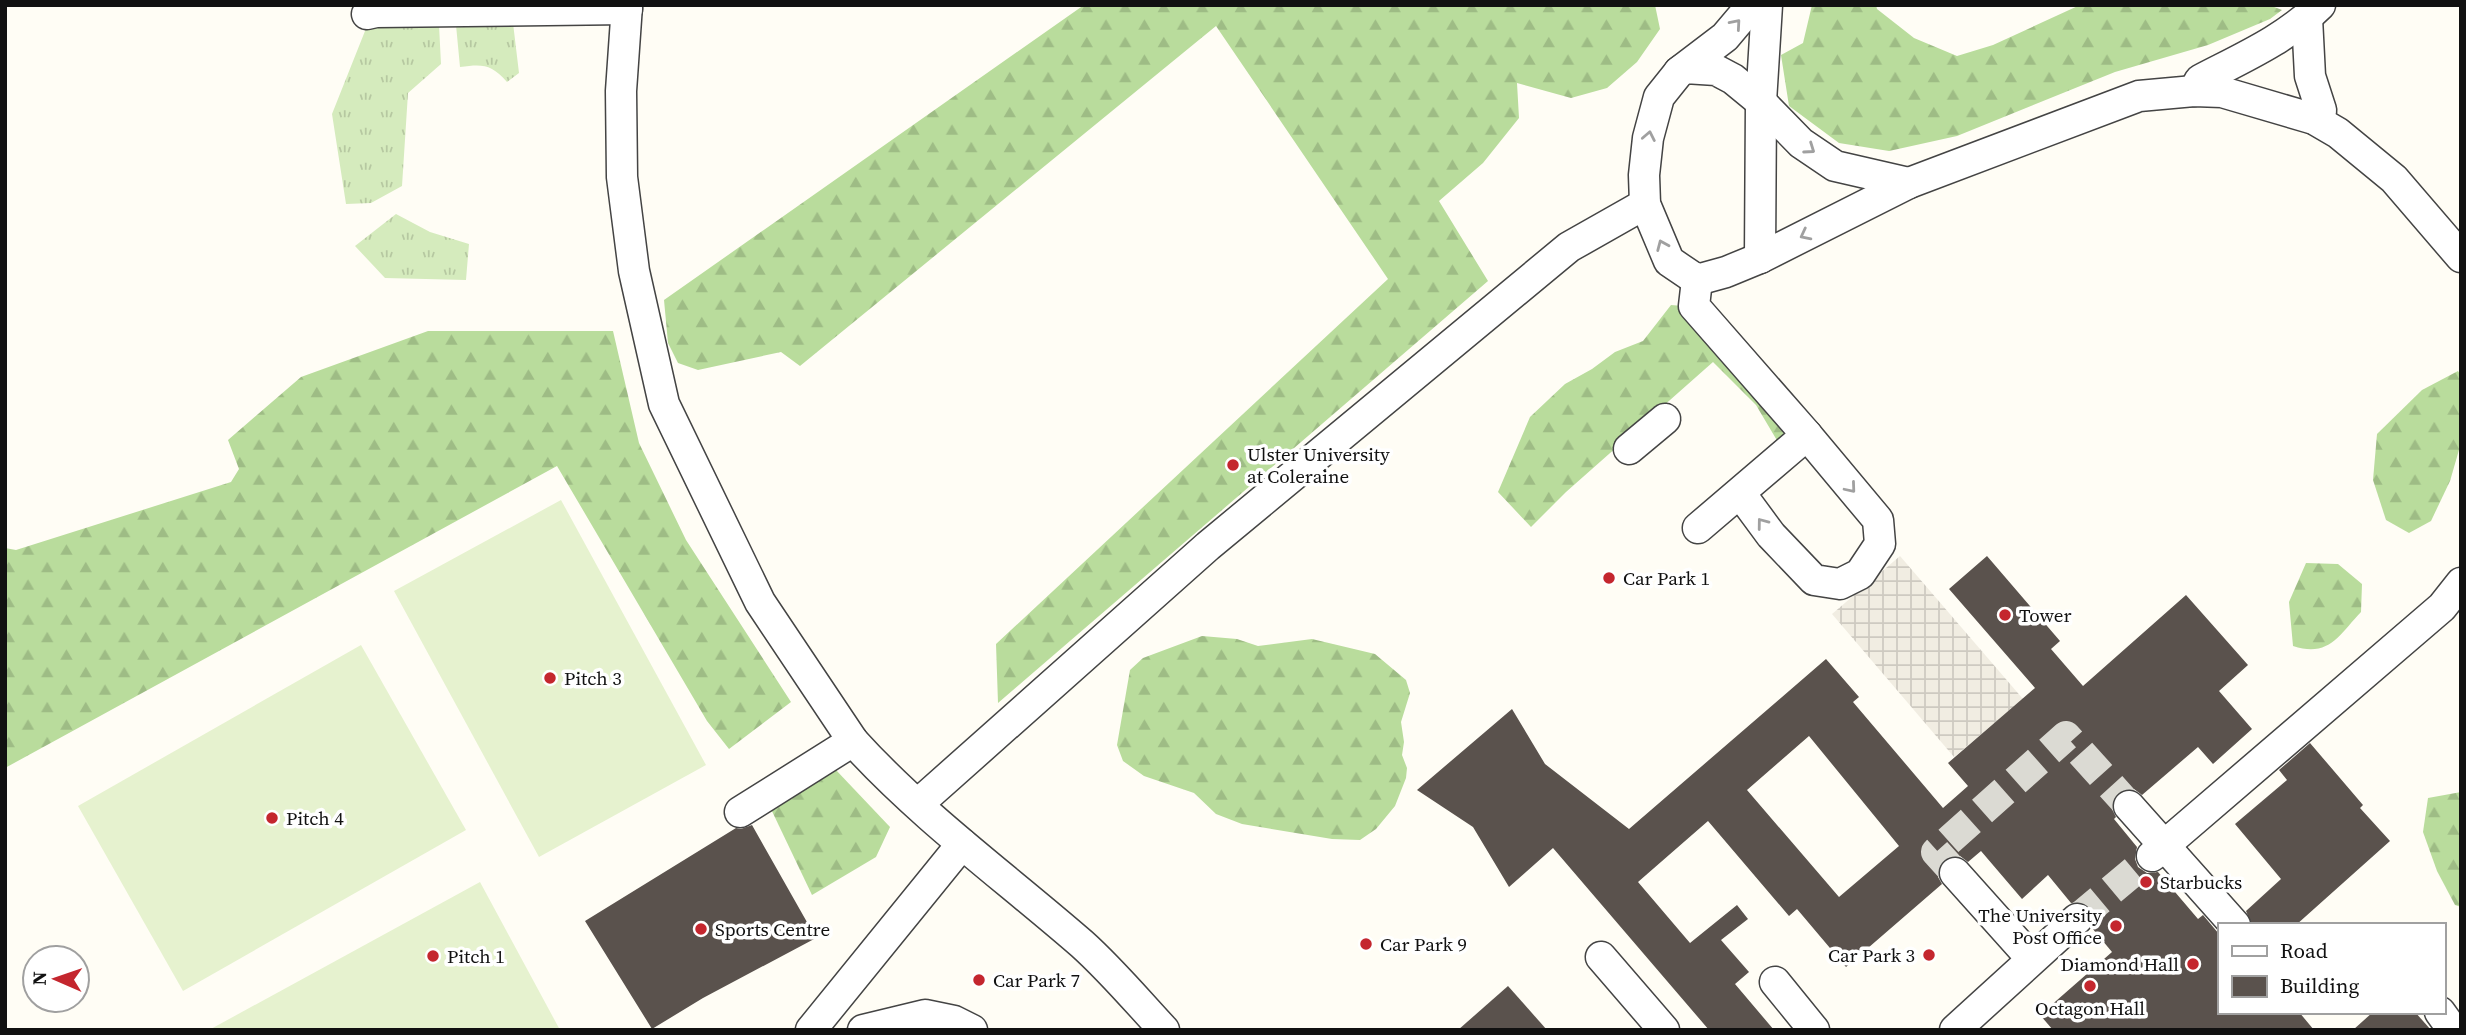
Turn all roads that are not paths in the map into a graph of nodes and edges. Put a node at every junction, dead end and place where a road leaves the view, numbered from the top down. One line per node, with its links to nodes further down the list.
1 (1752, 5): 6 (lane, one-way to 1)
2 (1767, 5): 8 (lane)
3 (627, 7): 5 (lane); 22 (lane)
4 (2314, 12): 7 (lane); 9 (lane)
5 (367, 15)
6 (1679, 72): 8 (lane); 11 (lane, one-way to 6)
7 (2194, 91): 9 (lane); 10 (lane)
8 (1761, 102): 10 (lane, one-way to 10); 13 (lane)
9 (2314, 119): 12 (lane)
10 (1909, 183): 13 (lane, one-way to 13)
11 (1645, 204): 14 (lane, one-way to 11); 23 (lane)
12 (2461, 257)
13 (1760, 258): 14 (lane)
14 (1697, 280): 16 (lane)
15 (1665, 419): 17 (lane)
16 (1807, 436): 18 (lane); 18 (lane, one-way to 18)
17 (1629, 449)
18 (1740, 493): 19 (lane)
19 (1698, 528)
20 (2461, 583): 21 (lane)
21 (2451, 613): 27 (lane)
22 (853, 741): 23 (lane); 25 (lane)
23 (918, 804): 26 (lane)
24 (2129, 806): 27 (lane)
25 (740, 812)
26 (962, 844): 35 (lane); 39 (lane)
27 (2158, 850): 30 (lane)
28 (1955, 873): 32 (lane)
29 (2077, 919): 32 (lane)
30 (2233, 923)
31 (1601, 957): 40 (lane)
32 (2032, 959): 42 (lane)
33 (1774, 982): 41 (lane)
34 (2445, 1009): 43 (lane)
35 (817, 1023): 36 (lane)
36 (851, 1030)
37 (863, 1030): 38 (lane)
38 (972, 1030)
39 (1164, 1030)
40 (1664, 1030)
41 (1814, 1030)
42 (1955, 1030)
43 (2453, 1030)

